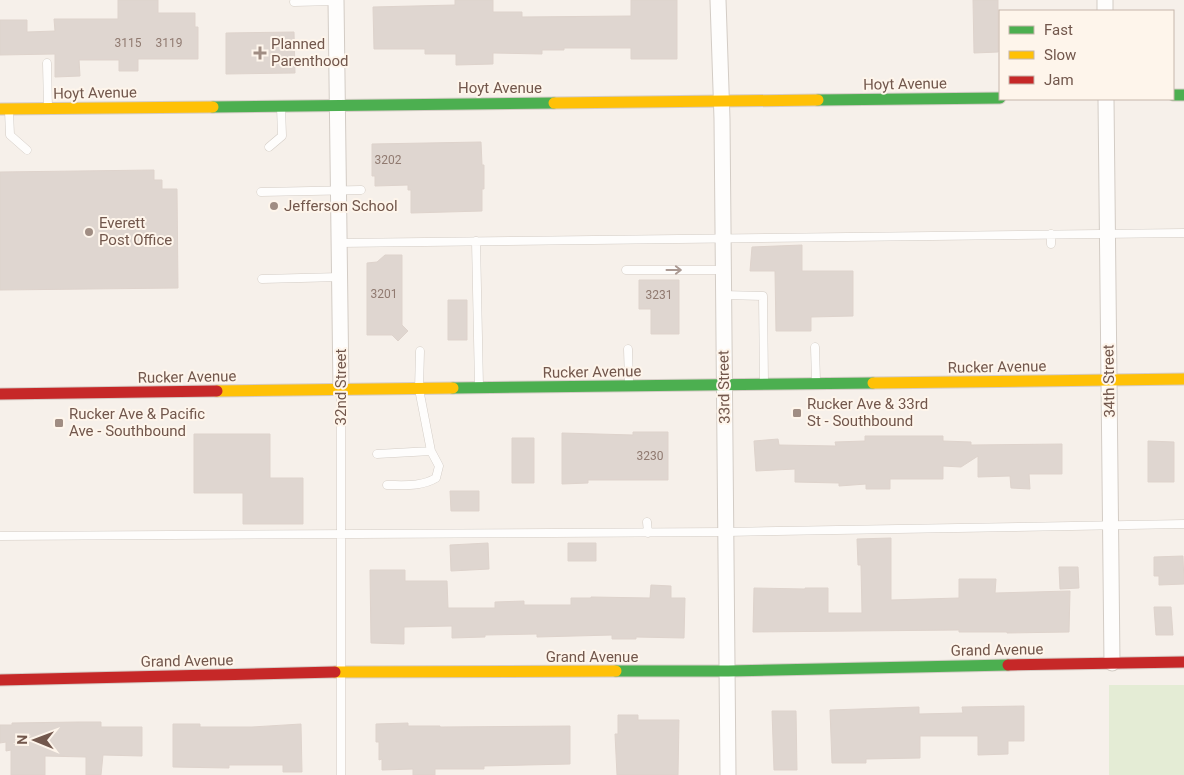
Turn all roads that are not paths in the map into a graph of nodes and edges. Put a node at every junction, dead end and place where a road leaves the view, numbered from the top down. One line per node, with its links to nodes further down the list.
1 (336, 0): 3 (lane); 8 (street, 32nd Street)
2 (718, 0): 7 (street, 33rd Street)
3 (294, 2)
4 (48, 63): 10 (lane)
5 (999, 98): 7 (street, Hoyt Avenue)
6 (1106, 100): 19 (street, 34th Street)
7 (722, 102): 8 (street, Hoyt Avenue); 20 (street, 33rd Street)
8 (337, 104): 9 (street, Hoyt Avenue); 14 (street, 32nd Street)
9 (281, 105): 10 (street, Hoyt Avenue); 12 (lane)
10 (48, 108): 11 (street, Hoyt Avenue)
11 (5, 109): 13 (lane)
12 (269, 147)
13 (28, 150)
14 (338, 190): 15 (lane); 16 (lane); 22 (street, 32nd Street)
15 (361, 190)
16 (261, 192)
17 (1184, 233): 19 (lane)
18 (1051, 234): 19 (lane); 20 (lane); 23 (lane)
19 (1108, 234): 33 (street, 34th Street)
20 (722, 237): 21 (lane); 25 (street, 33rd Street)
21 (476, 241): 22 (lane); 38 (lane)
22 (339, 243): 26 (street, 32nd Street)
23 (1051, 244)
24 (626, 270): 25 (lane, one-way to 25)
25 (723, 270): 28 (street, 33rd Street)
26 (340, 277): 27 (lane); 40 (street, 32nd Street)
27 (262, 279)
28 (723, 295): 35 (lane); 36 (street, 33rd Street)
29 (815, 347): 34 (lane)
30 (628, 349): 37 (lane)
31 (420, 351): 39 (lane)
32 (1184, 379): 33 (street, Rucker Avenue)
33 (1108, 380): 34 (street, Rucker Avenue); 47 (street, 34th Street)
34 (816, 383): 35 (street, Rucker Avenue)
35 (764, 385): 36 (street, Rucker Avenue)
36 (724, 386): 37 (street, Rucker Avenue); 48 (street, 33rd Street)
37 (629, 387): 38 (street, Rucker Avenue)
38 (479, 388): 39 (street, Rucker Avenue)
39 (419, 389): 40 (street, Rucker Avenue); 42 (lane)
40 (341, 390): 41 (street, Rucker Avenue); 50 (lane, 32nd Street)
41 (0, 394)
42 (431, 451): 43 (lane); 44 (lane)
43 (377, 454)
44 (387, 485)
45 (647, 522): 49 (lane)
46 (1184, 524): 47 (lane)
47 (1111, 525): 48 (lane); 53 (street, 34th Street)
48 (726, 532): 49 (lane); 54 (street, 33rd Street)
49 (648, 533): 50 (lane)
50 (342, 534): 51 (lane); 55 (lane, 32nd Street)
51 (0, 536)
52 (1184, 662): 53 (street, Grand Avenue)
53 (1112, 663): 54 (street, Grand Avenue)
54 (728, 671): 55 (street, Grand Avenue); 58 (street, 33rd Street)
55 (341, 672): 56 (street, Grand Avenue); 57 (lane, 32nd Street)
56 (0, 680)
57 (342, 775)
58 (728, 775)

